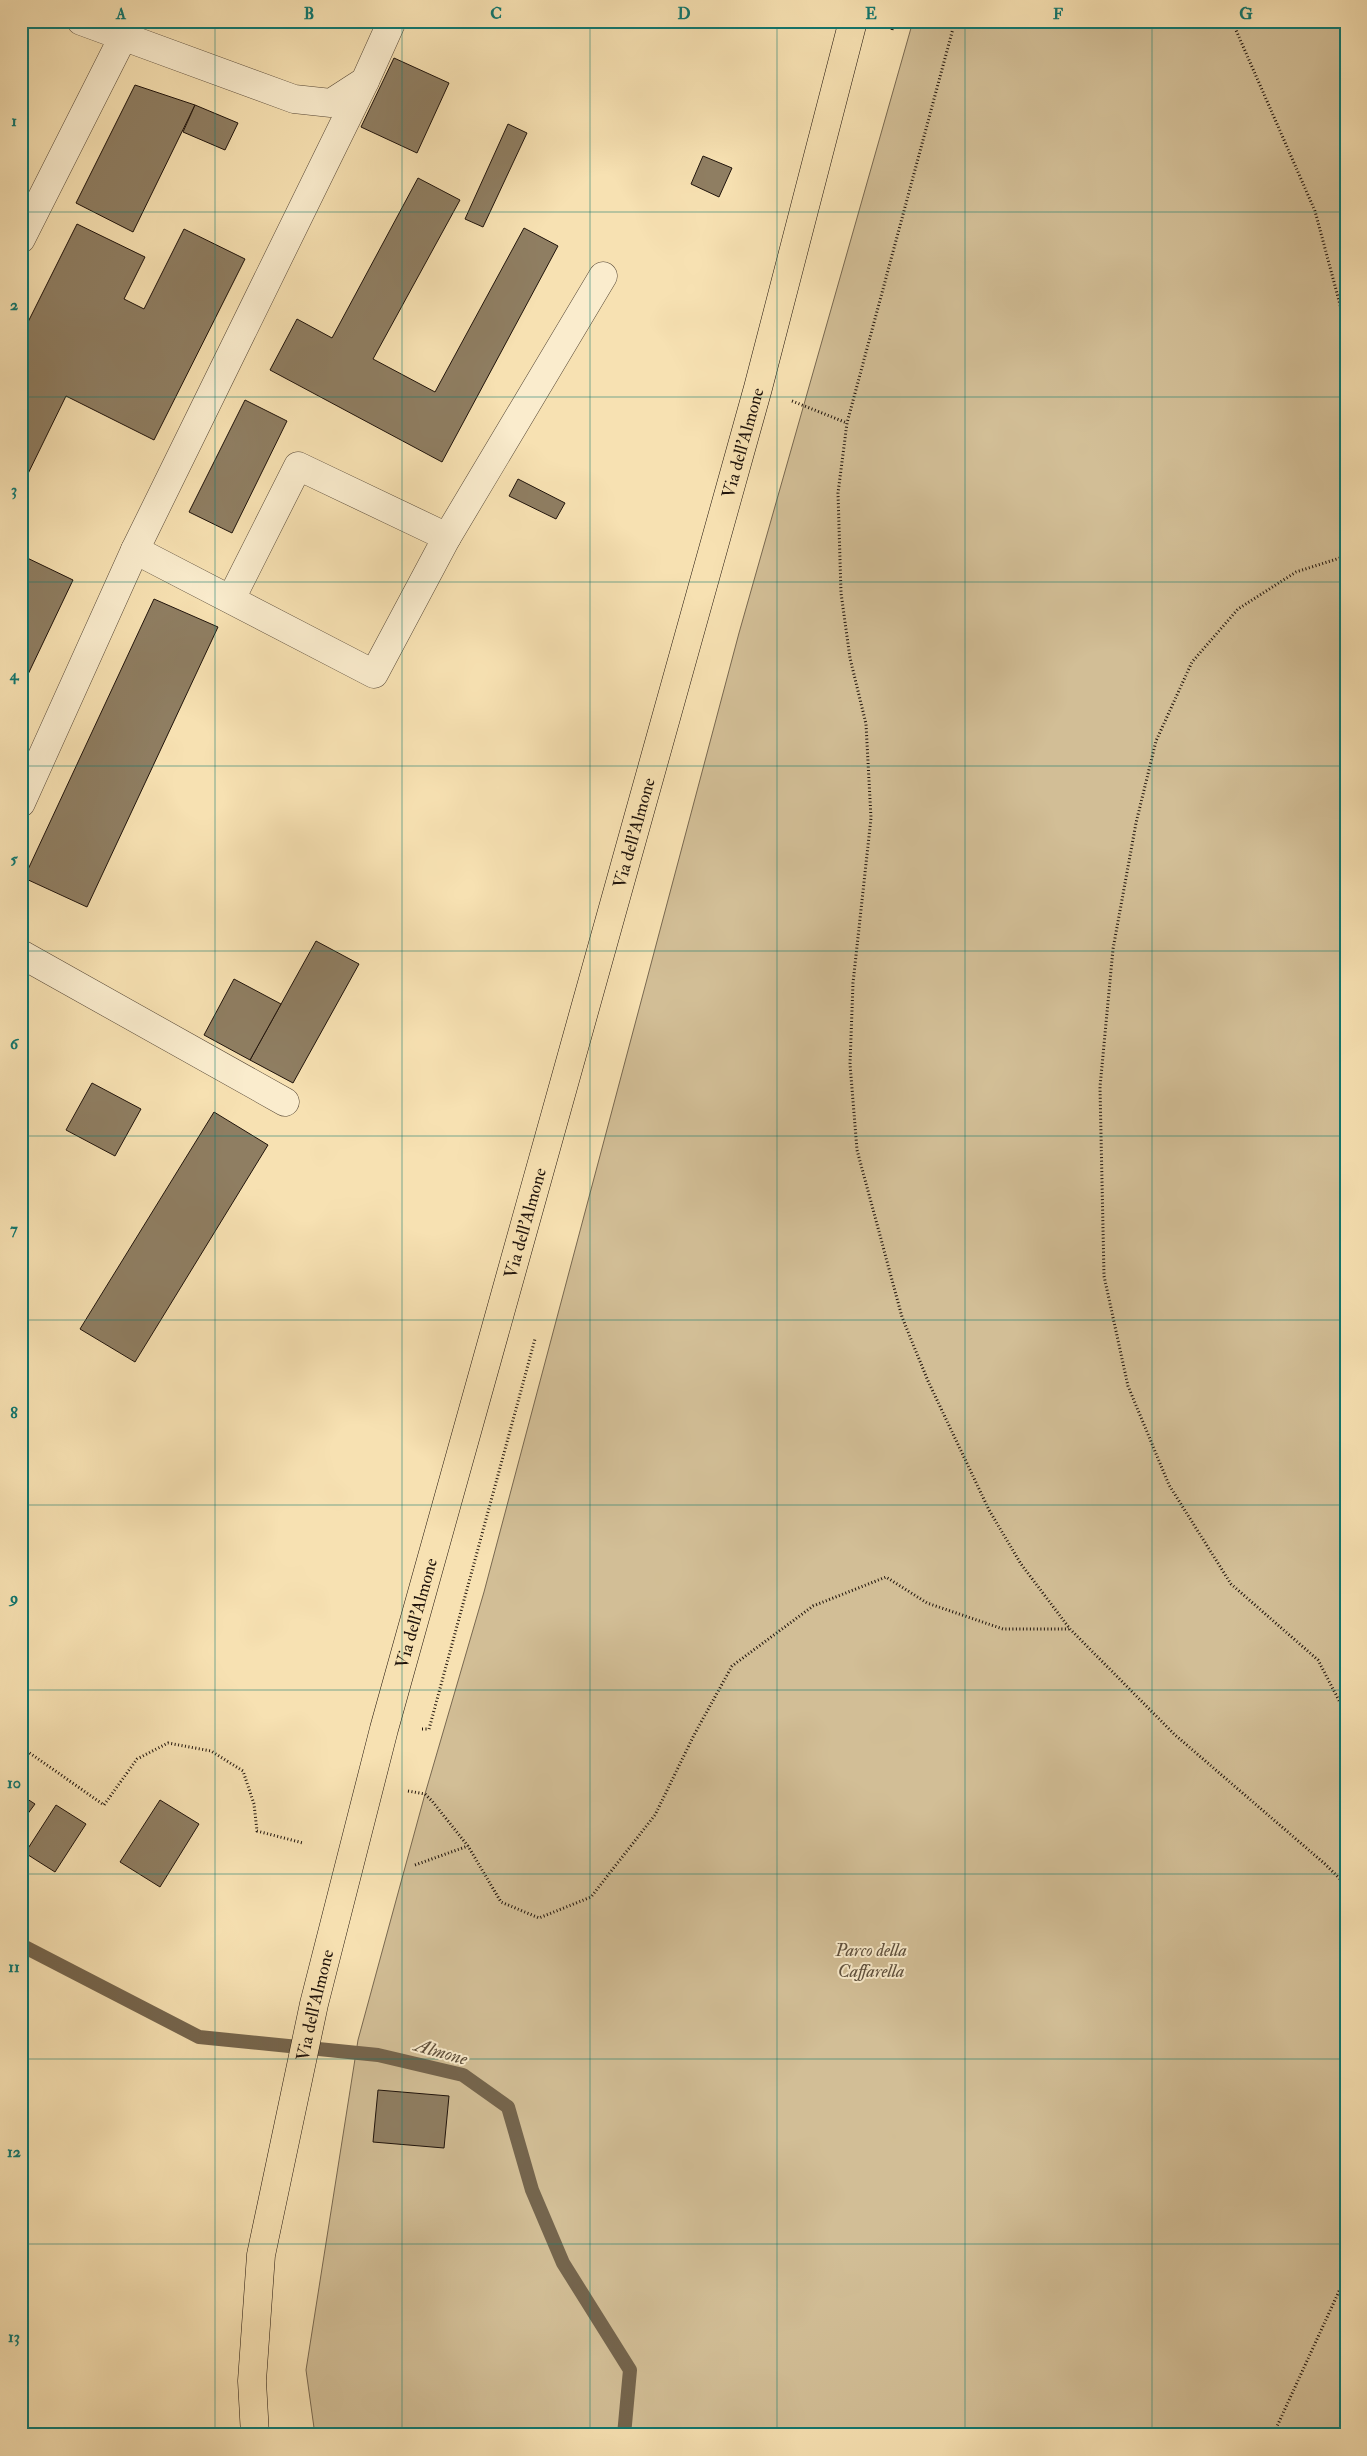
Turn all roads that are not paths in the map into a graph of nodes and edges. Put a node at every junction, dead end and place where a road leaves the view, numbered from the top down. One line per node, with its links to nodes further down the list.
1 (81, 21): 4 (lane)
2 (392, 21): 5 (lane)
3 (853, 21): 14 (main road, Via dell'Almone)
4 (123, 37): 5 (lane); 6 (lane)
5 (365, 80): 9 (lane)
6 (21, 239)
7 (603, 276): 8 (lane)
8 (447, 538): 10 (lane); 10 (lane)
9 (135, 550): 10 (lane); 11 (lane)
10 (231, 600)
11 (21, 803)
12 (21, 954): 13 (lane)
13 (285, 1102)
14 (255, 2435)

